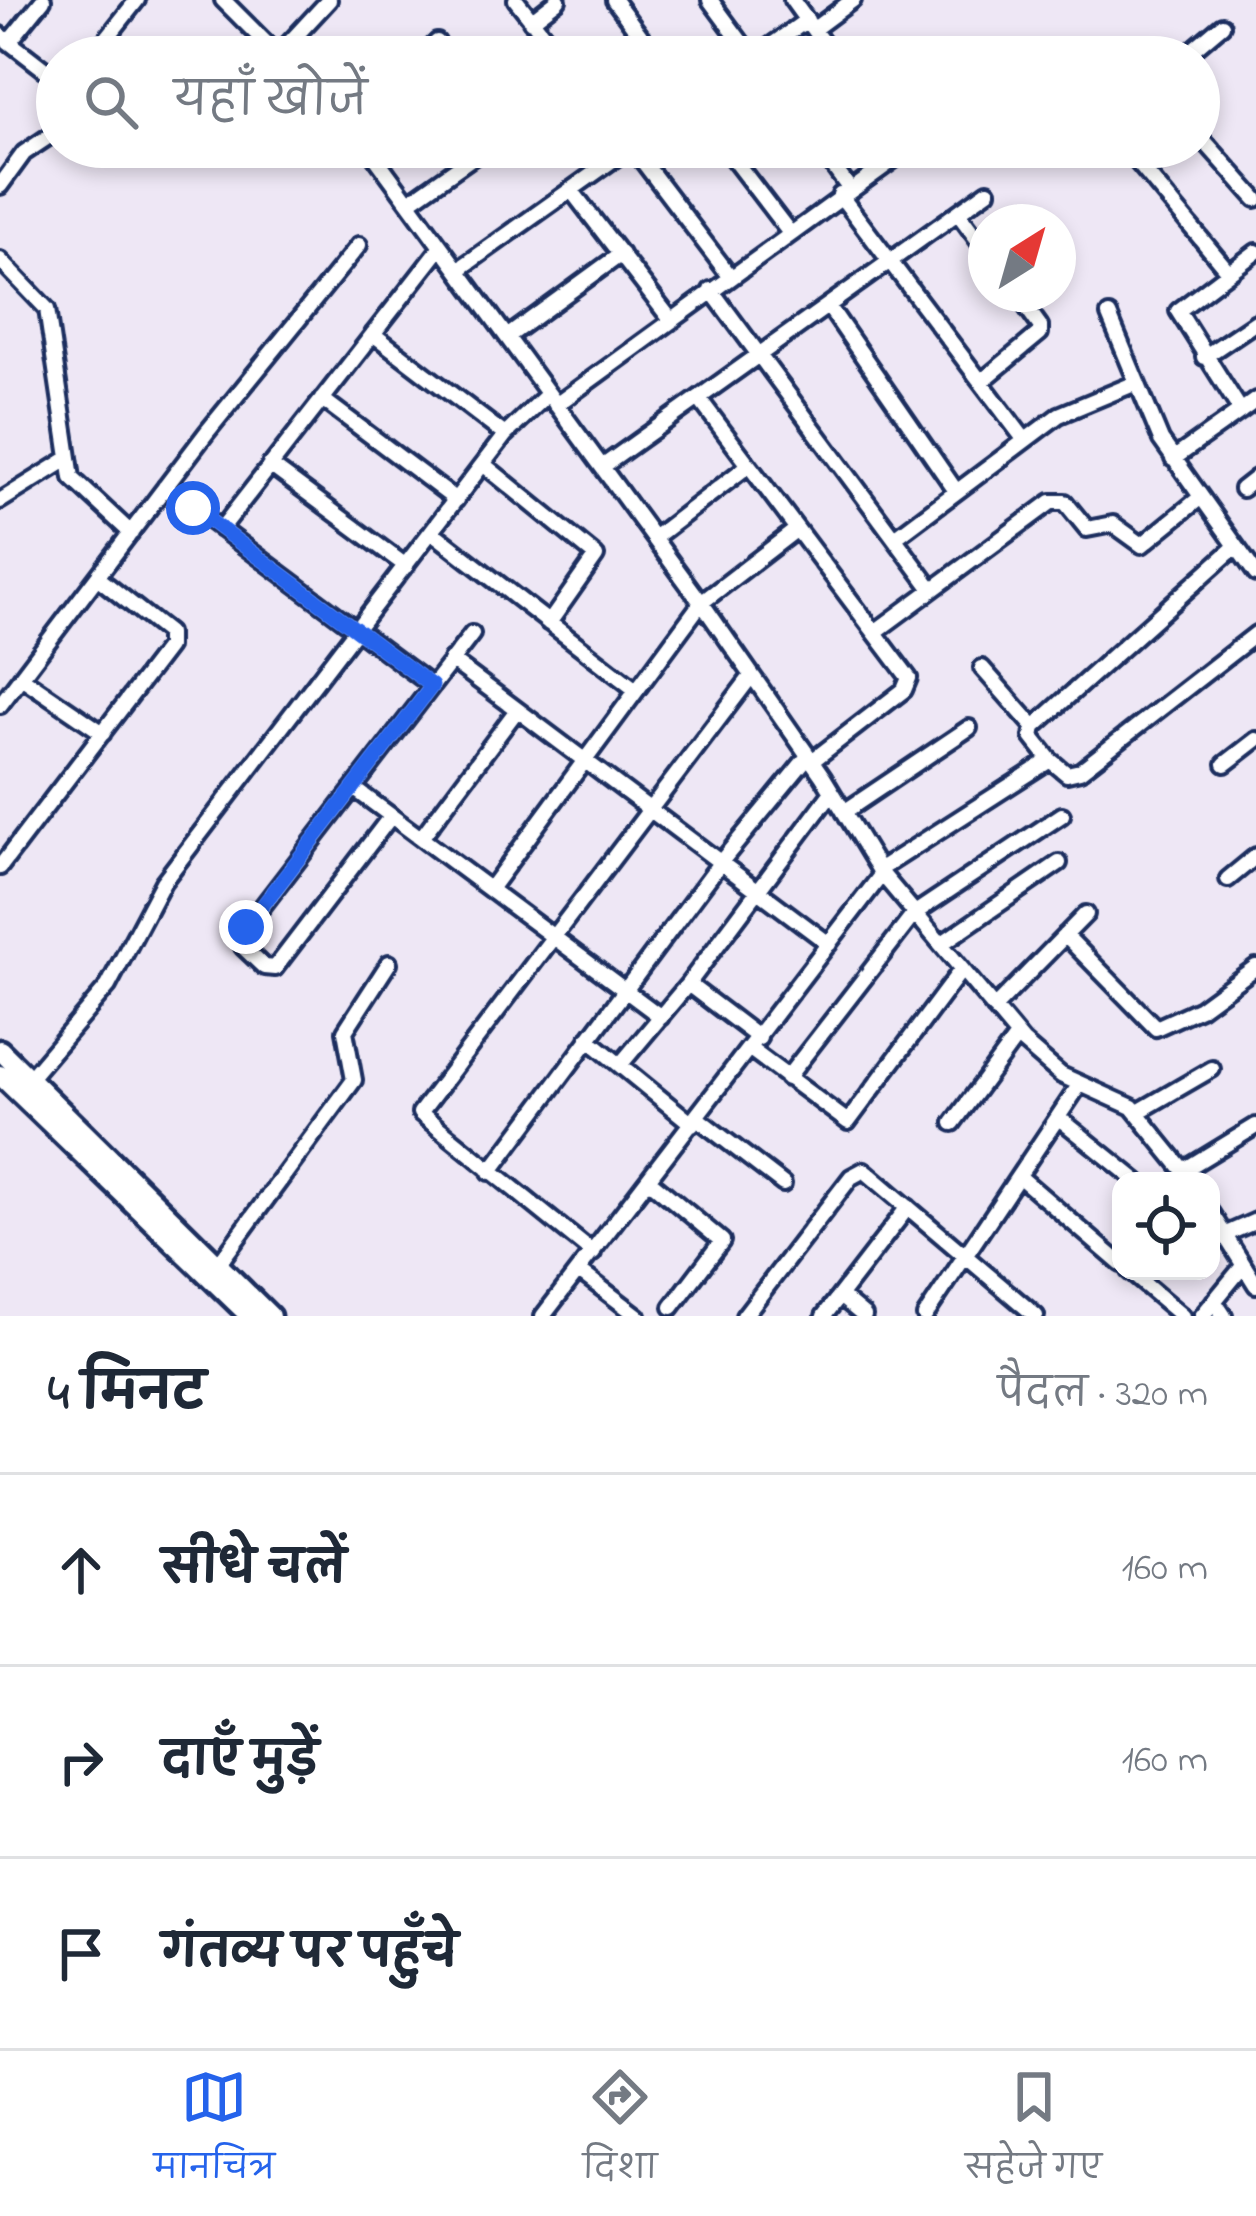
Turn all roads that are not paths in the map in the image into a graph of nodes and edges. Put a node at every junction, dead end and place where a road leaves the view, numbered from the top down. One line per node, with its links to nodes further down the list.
1 (43, 0): 23 (street)
2 (137, 0): 14 (street)
3 (223, 0): 15 (street)
4 (329, 0): 16 (street)
5 (516, 0): 11 (street)
6 (558, 0): 11 (street)
7 (614, 0): 18 (street)
8 (710, 0): 19 (street)
9 (792, 0): 12 (street)
10 (853, 0): 12 (street)
11 (531, 21): 17 (street)
12 (811, 24): 20 (street); 21 (street)
13 (1222, 25): 22 (street)
14 (109, 36)
15 (259, 36)
16 (297, 36)
17 (544, 36)
18 (641, 36)
19 (737, 36)
20 (790, 36)
21 (819, 36)
22 (1209, 36)
23 (4, 39): 24 (street)
24 (36, 63)
25 (36, 145): 35 (street)
26 (1220, 159): 39 (street)
27 (384, 168): 40 (street)
28 (458, 168): 40 (street)
29 (602, 168): 36 (street)
30 (648, 168): 52 (street)
31 (740, 168): 43 (street)
32 (831, 168): 37 (street)
33 (876, 168): 37 (street)
34 (1143, 168): 51 (street)
35 (0, 186)
36 (571, 190): 47 (street); 50 (street)
37 (844, 191): 43 (street); 49 (street)
38 (988, 191): 41 (street)
39 (1256, 199)
40 (409, 202): 45 (street)
41 (958, 213): 42 (street); 49 (street)
42 (968, 227)
43 (789, 232): 52 (street)
44 (359, 245): 79 (street)
45 (441, 247): 50 (street); 59 (street)
46 (1256, 252): 51 (street)
47 (621, 254): 57 (street); 60 (street)
48 (0, 260): 73 (street)
49 (891, 262): 54 (street); 63 (street)
50 (458, 270): 60 (street)
51 (1227, 270): 62 (street)
52 (730, 276): 53 (street)
53 (711, 290): 57 (street); 61 (street)
54 (829, 307): 61 (street); 81 (street)
55 (1028, 312): 63 (street)
56 (1109, 314): 64 (street)
57 (671, 320): 66 (street)
58 (1256, 322): 62 (street)
59 (373, 334): 65 (street); 70 (street)
60 (507, 337): 66 (street)
61 (760, 356): 67 (street); 90 (street)
62 (1204, 358): 69 (street)
63 (981, 382): 71 (street)
64 (1136, 382): 71 (street); 72 (street)
65 (322, 399): 75 (street); 83 (street)
66 (552, 399): 70 (street); 77 (street)
67 (700, 400): 76 (street); 77 (street)
68 (1256, 400): 69 (street)
69 (1240, 411): 72 (street)
70 (505, 435): 74 (street)
71 (1024, 439): 81 (street)
72 (1173, 459): 82 (street)
73 (66, 460): 84 (street); 87 (street)
74 (483, 464): 83 (street); 97 (street)
75 (271, 465): 85 (street); 92 (street)
76 (749, 465): 86 (street); 89 (street)
77 (602, 467): 89 (street)
78 (1256, 478): 80 (street)
79 (165, 488): 85 (street); 87 (street)
80 (1242, 489)
81 (956, 491): 90 (street)
82 (1201, 497): 91 (street); 95 (street)
83 (456, 500): 88 (street)
84 (0, 501)
85 (221, 529): 98 (street)
86 (797, 529): 96 (street); 99 (street)
87 (130, 532): 94 (street)
88 (432, 532): 92 (street); 97 (street)
89 (654, 538): 96 (street)
90 (895, 538): 95 (street)
91 (1236, 546): 93 (street); 110 (street)
92 (406, 566): 98 (street)
93 (1256, 574)
94 (97, 577): 105 (street); 112 (street)
95 (932, 589): 99 (street)
96 (701, 603): 104 (street); 107 (street)
97 (549, 622): 107 (street)
98 (357, 631): 106 (street); 155 (street)
99 (875, 632): 114 (street)
100 (472, 634): 102 (street)
101 (1256, 634): 116 (street)
102 (451, 660): 106 (street); 109 (street)
103 (982, 668): 110 (street)
104 (752, 675): 114 (street); 120 (street)
105 (21, 677): 108 (street); 112 (street)
106 (432, 686): 118 (street)
107 (636, 691): 115 (street)
108 (0, 705)
109 (518, 710): 115 (street); 124 (street)
110 (1034, 727): 116 (street)
111 (969, 728): 121 (street)
112 (103, 733): 128 (street)
113 (1256, 740): 117 (street)
114 (810, 759): 119 (street); 126 (street)
115 (584, 760): 120 (street); 131 (street)
116 (1050, 760): 129 (street)
117 (1225, 764)
118 (355, 789): 123 (street); 123 (street)
119 (832, 792): 121 (street); 132 (street)
120 (651, 810): 126 (street); 135 (street)
121 (844, 812): 129 (street)
122 (1062, 815): 133 (street)
123 (391, 816): 124 (street)
124 (421, 838): 131 (street)
125 (1256, 856): 130 (street)
126 (720, 862): 132 (street); 143 (street)
127 (1059, 863): 138 (street)
128 (0, 867)
129 (880, 872): 133 (street); 137 (street)
130 (1228, 879)
131 (490, 889): 135 (street)
132 (757, 890): 137 (street); 142 (street)
133 (915, 913): 138 (street); 153 (street)
134 (1086, 914): 136 (street)
135 (554, 935): 143 (street); 161 (street)
136 (1065, 935): 140 (street); 144 (street)
137 (829, 944): 148 (street)
138 (941, 944): 141 (street)
139 (389, 963): 175 (street)
140 (1256, 968)
141 (962, 970): 144 (street); 153 (street)
142 (688, 984): 145 (street); 148 (street)
143 (627, 988): 145 (street); 147 (street)
144 (994, 1008): 146 (street)
145 (661, 1017): 150 (street)
146 (1017, 1036): 154 (street); 159 (street)
147 (588, 1039): 150 (street); 161 (street)
148 (754, 1043): 153 (street); 158 (street)
149 (0, 1050): 155 (main road)
150 (620, 1065): 158 (street)
151 (1212, 1070): 156 (street)
152 (0, 1075): 155 (main road)
153 (787, 1078)
154 (1080, 1084): 156 (street); 157 (street)
155 (23, 1086): 175 (main road); 184 (main road)
156 (1138, 1112): 163 (street)
157 (1059, 1118): 162 (street); 165 (street)
158 (695, 1121): 166 (street); 167 (street)
159 (953, 1123)
160 (1256, 1126): 164 (street)
161 (490, 1172): 172 (street)
162 (1126, 1172)
163 (1185, 1172)
164 (1193, 1172)
165 (1021, 1178): 173 (street); 174 (street)
166 (650, 1181): 172 (street); 182 (street)
167 (783, 1184)
168 (908, 1207): 174 (street); 180 (street); 183 (street)
169 (1256, 1221): 171 (street)
170 (1220, 1228): 171 (street)
171 (1224, 1235): 176 (street)
172 (593, 1253): 177 (street)
173 (1112, 1256)
174 (967, 1258): 191 (street); 192 (street)
175 (217, 1266): 185 (main road)
176 (1243, 1266): 179 (street); 181 (street)
177 (579, 1271): 186 (street); 187 (street)
178 (1140, 1280): 193 (street)
179 (1256, 1285)
180 (840, 1296): 189 (street); 190 (street)
181 (1214, 1301): 194 (street); 195 (street)
182 (673, 1307)
183 (748, 1311): 188 (street)
184 (250, 1316)
185 (270, 1316)
186 (543, 1316)
187 (638, 1316)
188 (766, 1316)
189 (824, 1316)
190 (864, 1316)
191 (925, 1316)
192 (1036, 1316)
193 (1182, 1316)
194 (1202, 1316)
195 (1224, 1316)

